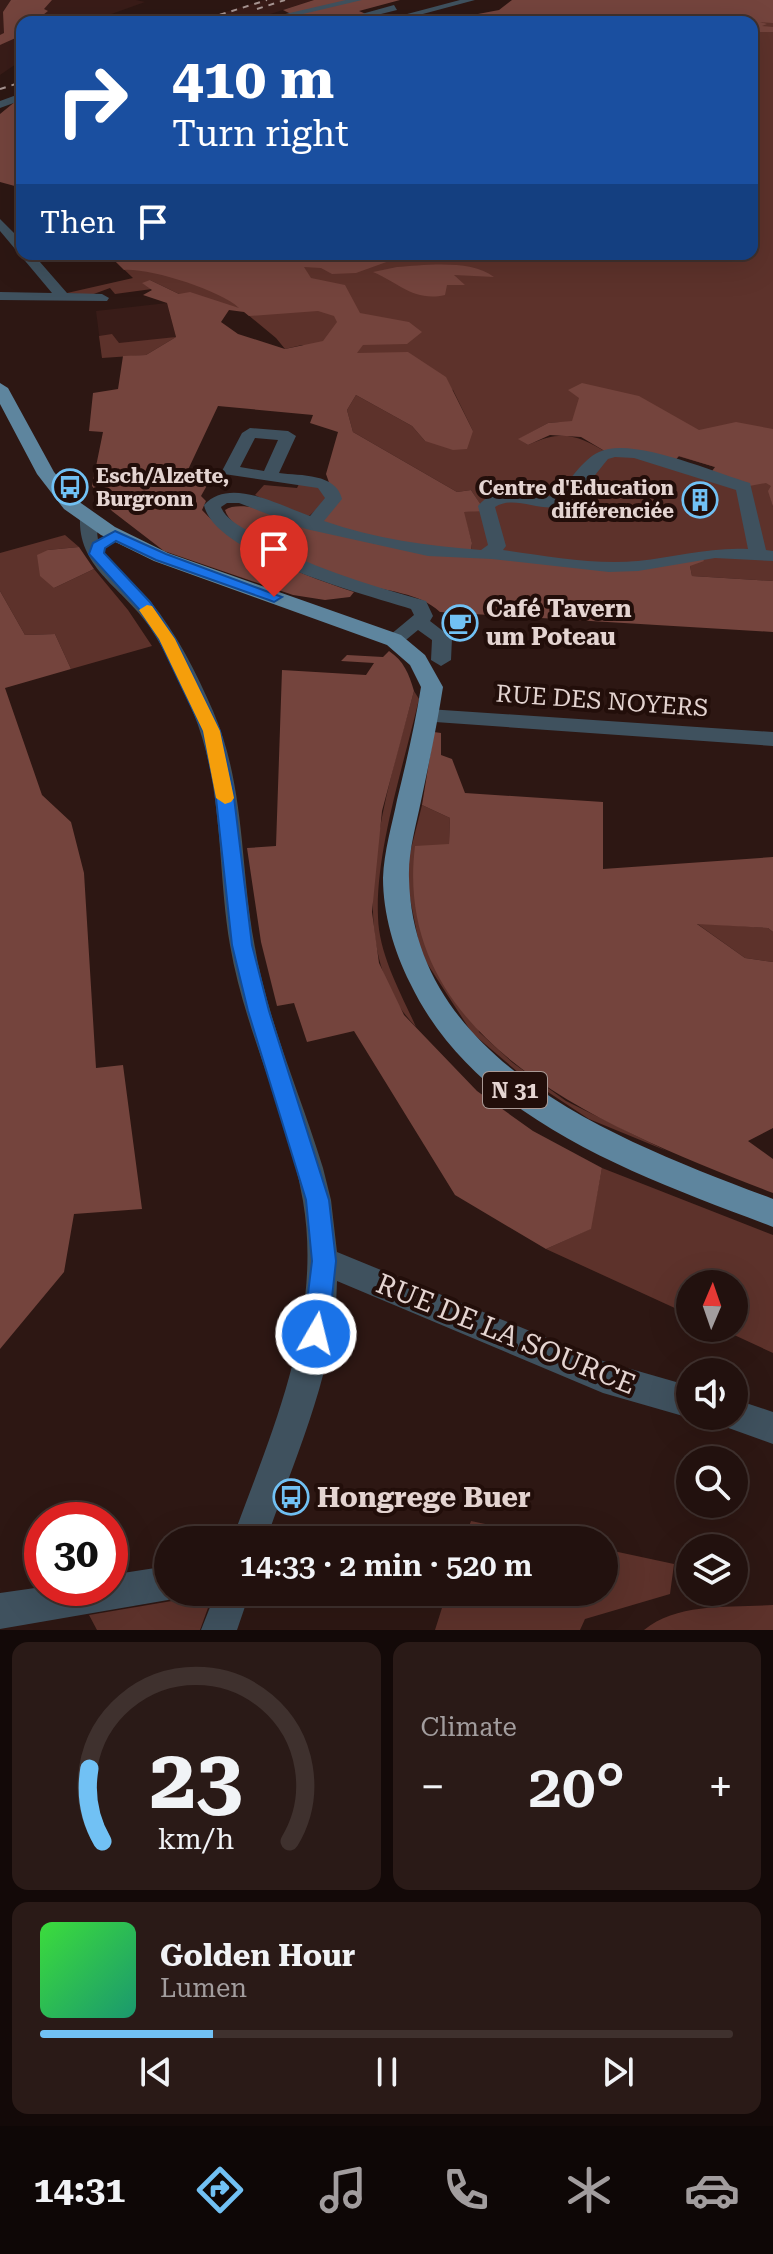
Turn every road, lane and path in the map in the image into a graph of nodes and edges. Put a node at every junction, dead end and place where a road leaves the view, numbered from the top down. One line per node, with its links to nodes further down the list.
1 (358, 0): 4 (street)
2 (426, 0): 5 (street)
3 (471, 0): 6 (street)
4 (284, 16)
5 (362, 16)
6 (406, 16)
7 (0, 223): 8 (street)
8 (16, 242)
9 (31, 260): 11 (street)
10 (0, 296): 11 (street)
11 (63, 297): 12 (street)
12 (102, 298)
13 (0, 388): 16 (main road, N 31)
14 (270, 475): 15 (street)
15 (312, 525): 17 (street); 19 (street)
16 (102, 540): 20 (main road, N 31); 25 (street)
17 (491, 554): 18 (street); 18 (street)
18 (766, 555)
19 (419, 622): 20 (street); 21 (street)
20 (394, 640): 22 (main road, N 31)
21 (441, 660)
22 (428, 716): 23 (street, RUE DES NOYERS); 24 (main road, N 31)
23 (773, 739)
24 (773, 1213)
25 (324, 1261): 26 (street, RUE DE LA SOURCE); 29 (street)
26 (676, 1398)
27 (748, 1420): 28 (street)
28 (773, 1428)
29 (254, 1526)
30 (154, 1585): 32 (street)
31 (228, 1606): 33 (street)
32 (0, 1611)
33 (219, 1630)

